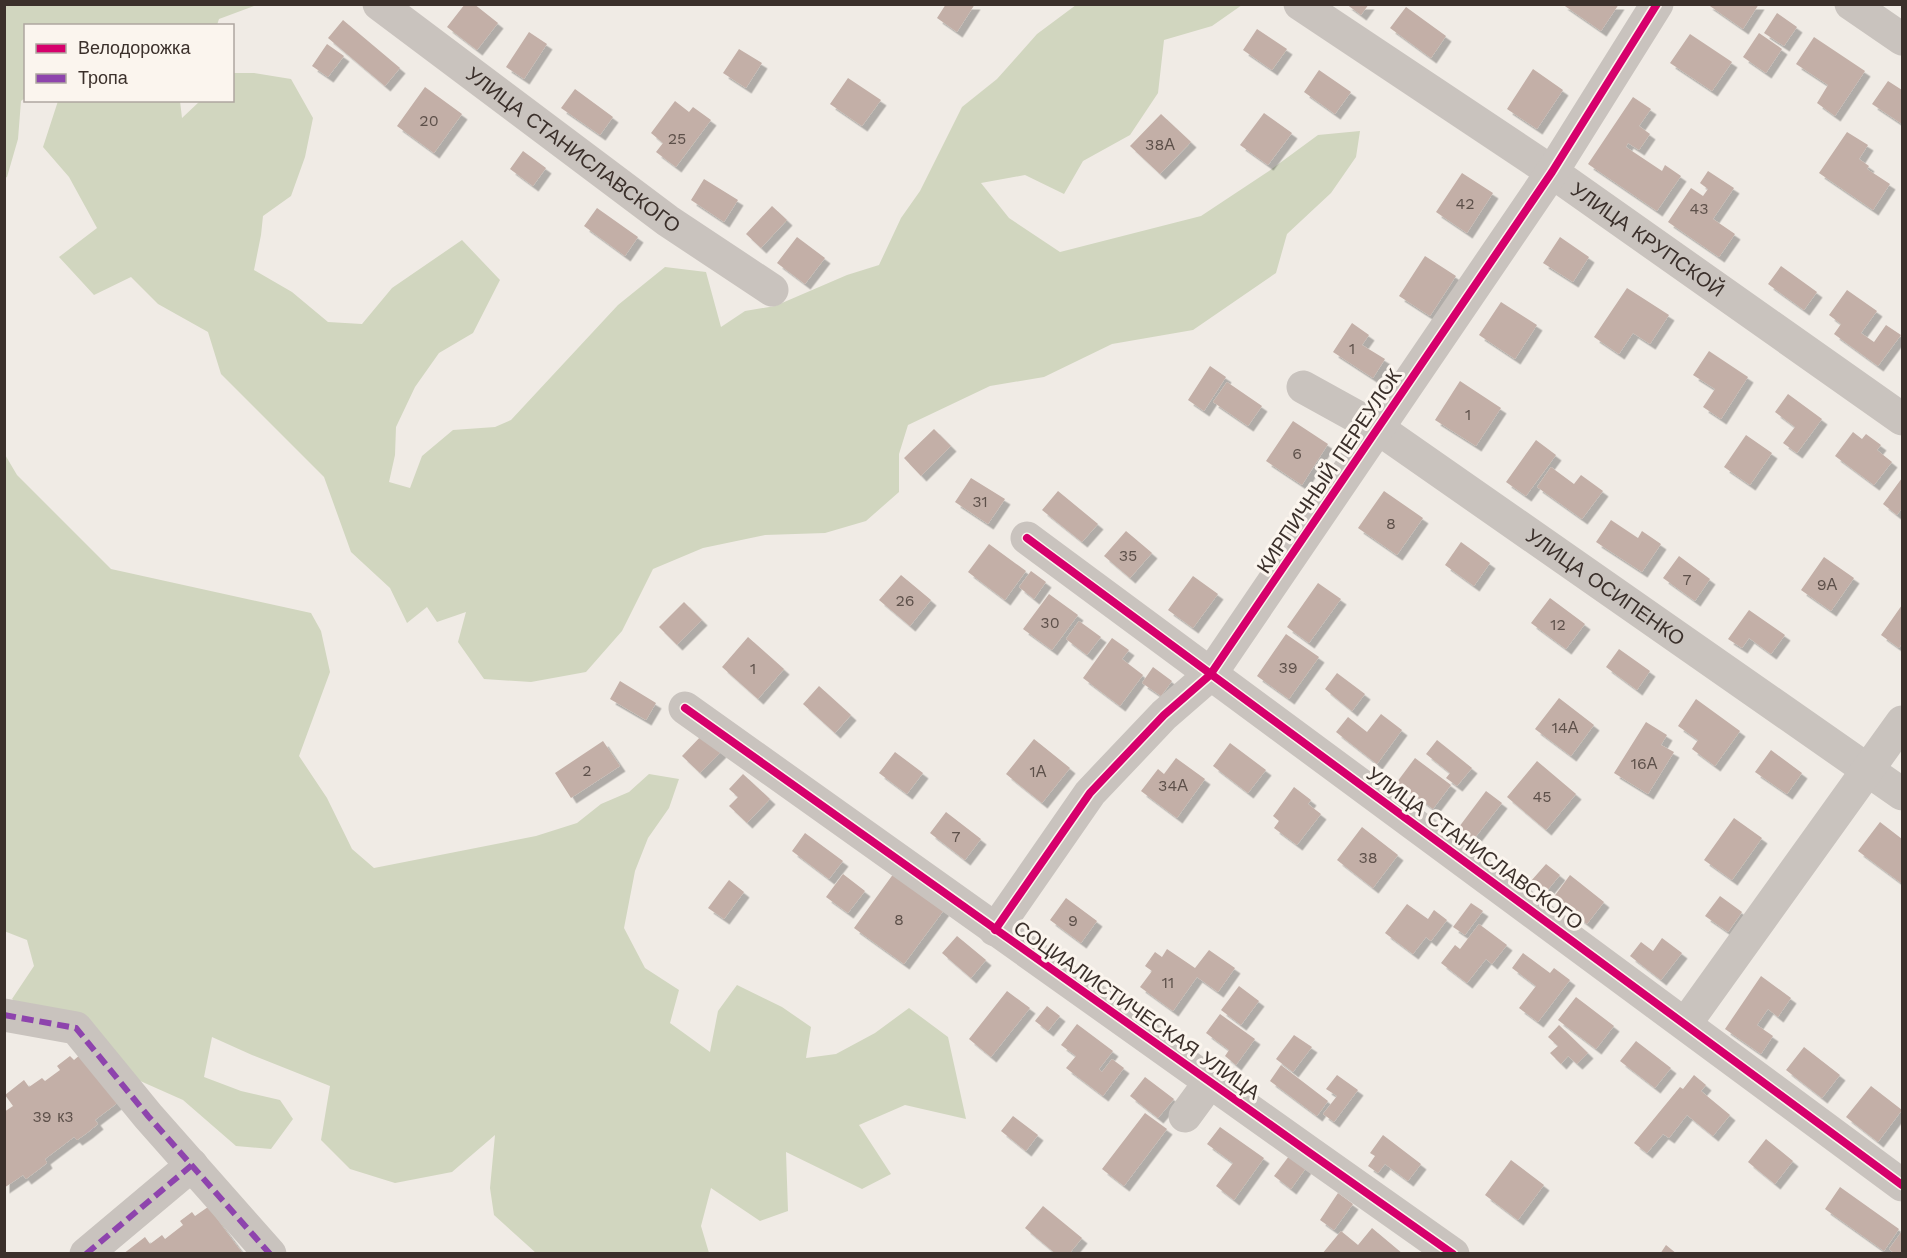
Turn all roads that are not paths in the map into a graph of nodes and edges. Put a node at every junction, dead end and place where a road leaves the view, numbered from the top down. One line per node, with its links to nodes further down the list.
1 (379, 4): 7 (street, УЛИЦА СТАНИСЛАВСКОГО)
2 (1300, 4): 6 (street, УЛИЦА КРУПСКОЙ)
3 (1657, 4): 6 (street, КИРПИЧНЫЙ ПЕРЕУЛОК)
4 (1851, 4): 5 (street)
5 (1902, 39)
6 (1552, 172): 9 (street, УЛИЦА КРУПСКОЙ); 10 (street, КИРПИЧНЫЙ ПЕРЕУЛОК)
7 (772, 290)
8 (1303, 387): 10 (street, УЛИЦА ОСИПЕНКО)
9 (1902, 419)
10 (1379, 429): 12 (street, КИРПИЧНЫЙ ПЕРЕУЛОК); 15 (street, УЛИЦА ОСИПЕНКО)
11 (1027, 538): 12 (street, УЛИЦА СТАНИСЛАВСКОГО)
12 (1210, 675): 17 (street, КИРПИЧНЫЙ ПЕРЕУЛОК); 19 (street, УЛИЦА СТАНИСЛАВСКОГО)
13 (685, 708): 17 (street, СОЦИАЛИСТИЧЕСКАЯ УЛИЦА)
14 (1902, 722): 15 (street)
15 (1868, 770): 16 (street, УЛИЦА ОСИПЕНКО); 19 (street)
16 (1902, 794)
17 (995, 930): 20 (street, СОЦИАЛИСТИЧЕСКАЯ УЛИЦА)
18 (4, 1015): 22 (street)
19 (1686, 1023): 23 (street, УЛИЦА СТАНИСЛАВСКОГО)
20 (1210, 1082): 21 (street); 26 (street, СОЦИАЛИСТИЧЕСКАЯ УЛИЦА)
21 (1185, 1116)
22 (192, 1165): 24 (street); 25 (street)
23 (1902, 1185)
24 (86, 1254)
25 (270, 1254)
26 (1454, 1254)

